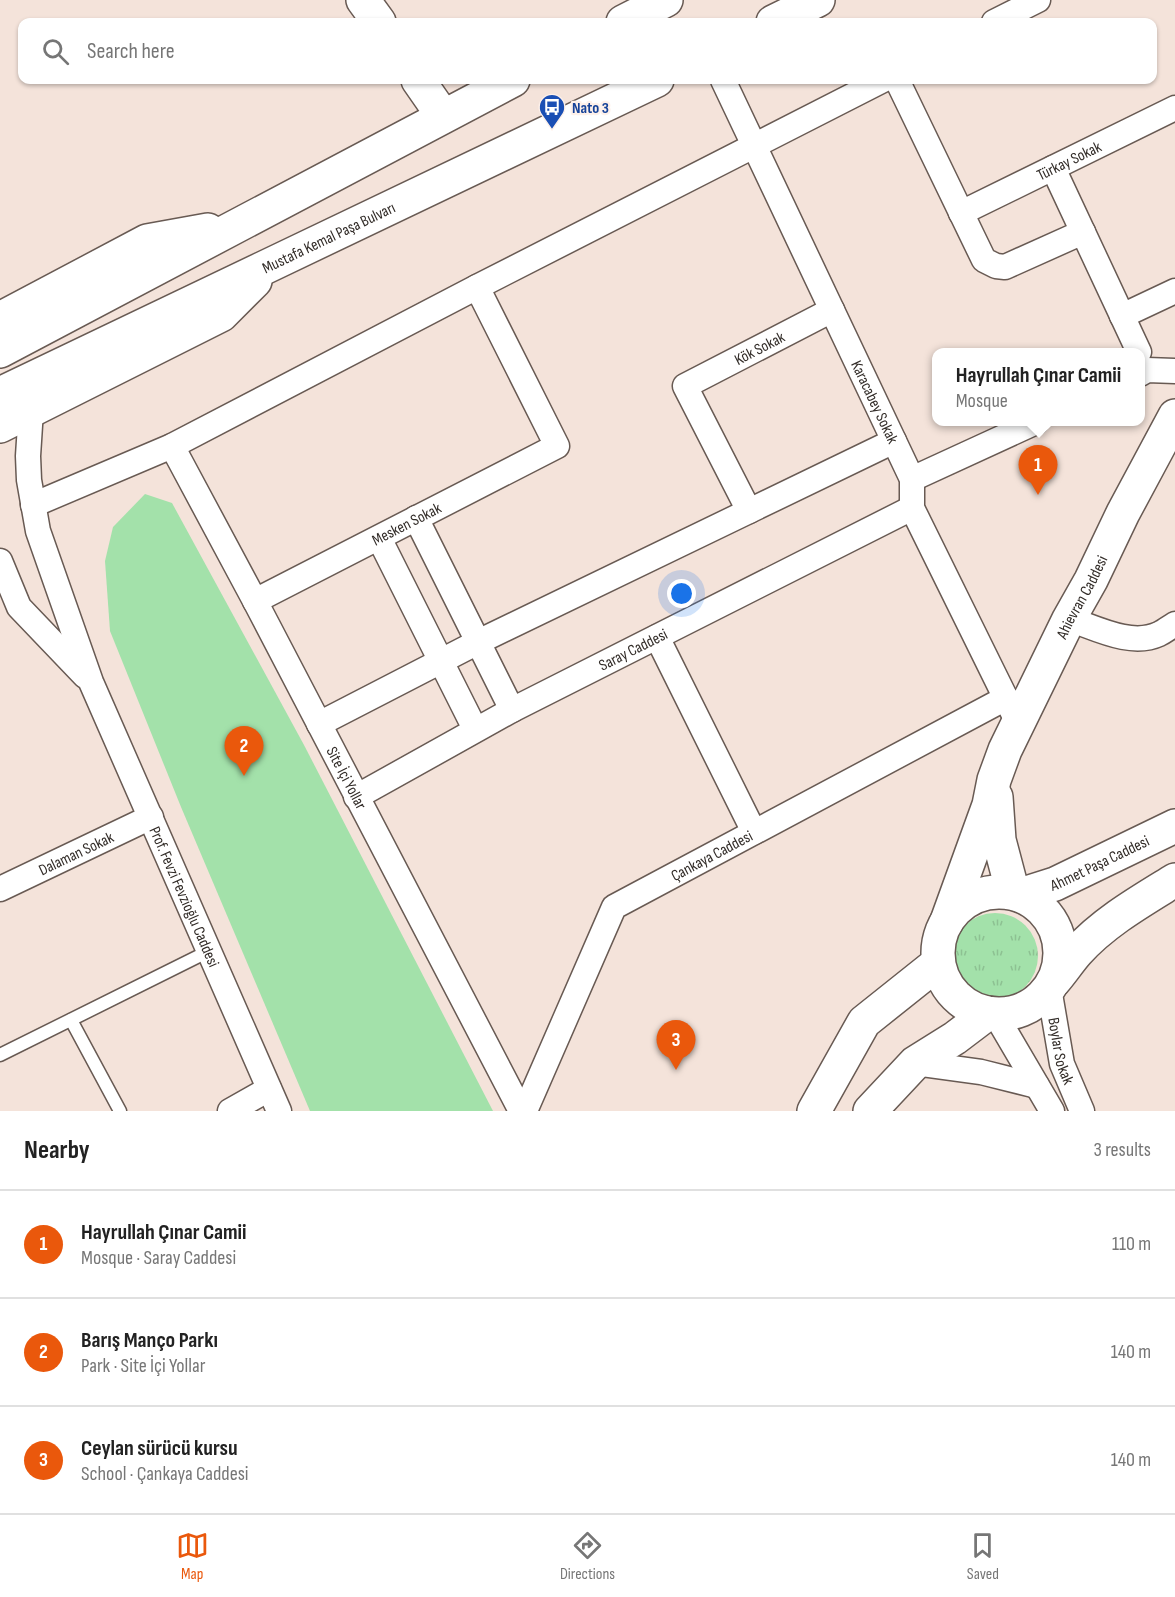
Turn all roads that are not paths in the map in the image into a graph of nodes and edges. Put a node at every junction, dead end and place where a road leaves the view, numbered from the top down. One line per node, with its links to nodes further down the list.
1 (363, 0): 5 (main road)
2 (666, 0): 6 (main road)
3 (818, 0): 7 (main road)
4 (1038, 0): 8 (street)
5 (376, 18)
6 (631, 18)
7 (781, 18)
8 (1002, 18)
9 (421, 84): 16 (main road)
10 (505, 84): 16 (main road)
11 (649, 84): 22 (main road, Mustafa Kemal Paşa Bulvarı)
12 (725, 84): 17 (street, Karacabey Sokak)
13 (875, 84): 17 (street)
14 (899, 84): 19 (street)
15 (1175, 108): 18 (street, Türkay Sokak)
16 (443, 116): 20 (main road)
17 (754, 144): 23 (street); 25 (street, Karacabey Sokak)
18 (1053, 168): 19 (street, Türkay Sokak); 21 (street)
19 (961, 213): 21 (street)
20 (240, 224): 27 (main road); 29 (main road)
21 (1083, 232): 26 (street)
22 (270, 265): 32 (main road, Mustafa Kemal Paşa Bulvarı); 33 (main road)
23 (477, 287): 38 (street); 43 (street, Mesken Sokak)
24 (1175, 291): 26 (street)
25 (832, 310): 37 (street, Karacabey Sokak); 42 (street, Kök Sokak)
26 (1122, 316): 28 (street)
27 (0, 319)
28 (1136, 348)
29 (0, 351)
30 (1145, 364): 31 (street)
31 (1175, 371)
32 (0, 394)
33 (31, 410): 35 (main road); 40 (street, Prof. Fevzi Fevzioğlu Caddesi)
34 (1175, 416): 47 (main road, Ahievran Caddesi)
35 (0, 426)
36 (1027, 426): 39 (street)
37 (894, 441): 39 (street, Karacabey Sokak); 42 (street)
38 (172, 446): 40 (street); 46 (street, Site İçi Yollar)
39 (912, 479): 41 (street, Karacabey Sokak)
40 (33, 505): 52 (street, Prof. Fevzi Fevzioğlu Caddesi)
41 (912, 508): 49 (street, Saray Caddesi); 54 (street, Karacabey Sokak)
42 (749, 511): 50 (street)
43 (416, 518): 44 (street, Mesken Sokak); 50 (street)
44 (379, 538): 46 (street, Mesken Sokak); 51 (street)
45 (0, 561): 52 (street)
46 (255, 601): 55 (street, Site İçi Yollar)
47 (1068, 619): 48 (street); 54 (main road, Ahievran Caddesi)
48 (1175, 624)
49 (657, 637): 53 (street, Saray Caddesi); 61 (street)
50 (478, 642): 51 (street); 53 (street)
51 (441, 662): 55 (street); 56 (street)
52 (91, 682): 59 (street, Prof. Fevzi Fevzioğlu Caddesi)
53 (512, 710): 56 (street, Saray Caddesi)
54 (1012, 710): 57 (main road, Ahievran Caddesi); 61 (street, Çankaya Caddesi)
55 (319, 724): 58 (street, Site İçi Yollar)
56 (475, 729): 58 (street, Saray Caddesi)
57 (994, 780): 64 (main road); 65 (main road, Ahievran Caddesi)
58 (356, 797): 77 (street, Site İçi Yollar)
59 (151, 817): 63 (street, Dalaman Sokak); 66 (street, Prof. Fevzi Fevzioğlu Caddesi)
60 (1175, 826): 64 (main road, Ahmet Paşa Caddesi)
61 (754, 832): 77 (street, Çankaya Caddesi)
62 (1175, 880): 68 (main road)
63 (0, 889)
64 (1016, 894): 65 (main road); 68 (main road)
65 (947, 921): 67 (main road)
66 (209, 951): 70 (lane); 74 (street, Prof. Fevzi Fevzioğlu Caddesi)
67 (939, 963): 69 (main road); 78 (main road)
68 (1050, 987): 69 (main road); 81 (street, Boylar Sokak)
69 (992, 1014): 72 (main road); 73 (street, Boylar Sokak)
70 (71, 1020): 71 (lane); 75 (lane)
71 (0, 1055)
72 (915, 1063): 73 (street); 79 (main road)
73 (1037, 1086): 80 (street, Boylar Sokak)
74 (274, 1100): 76 (street)
75 (120, 1111)
76 (230, 1111)
77 (523, 1111)
78 (814, 1111)
79 (870, 1111)
80 (1052, 1111)
81 (1082, 1111)

